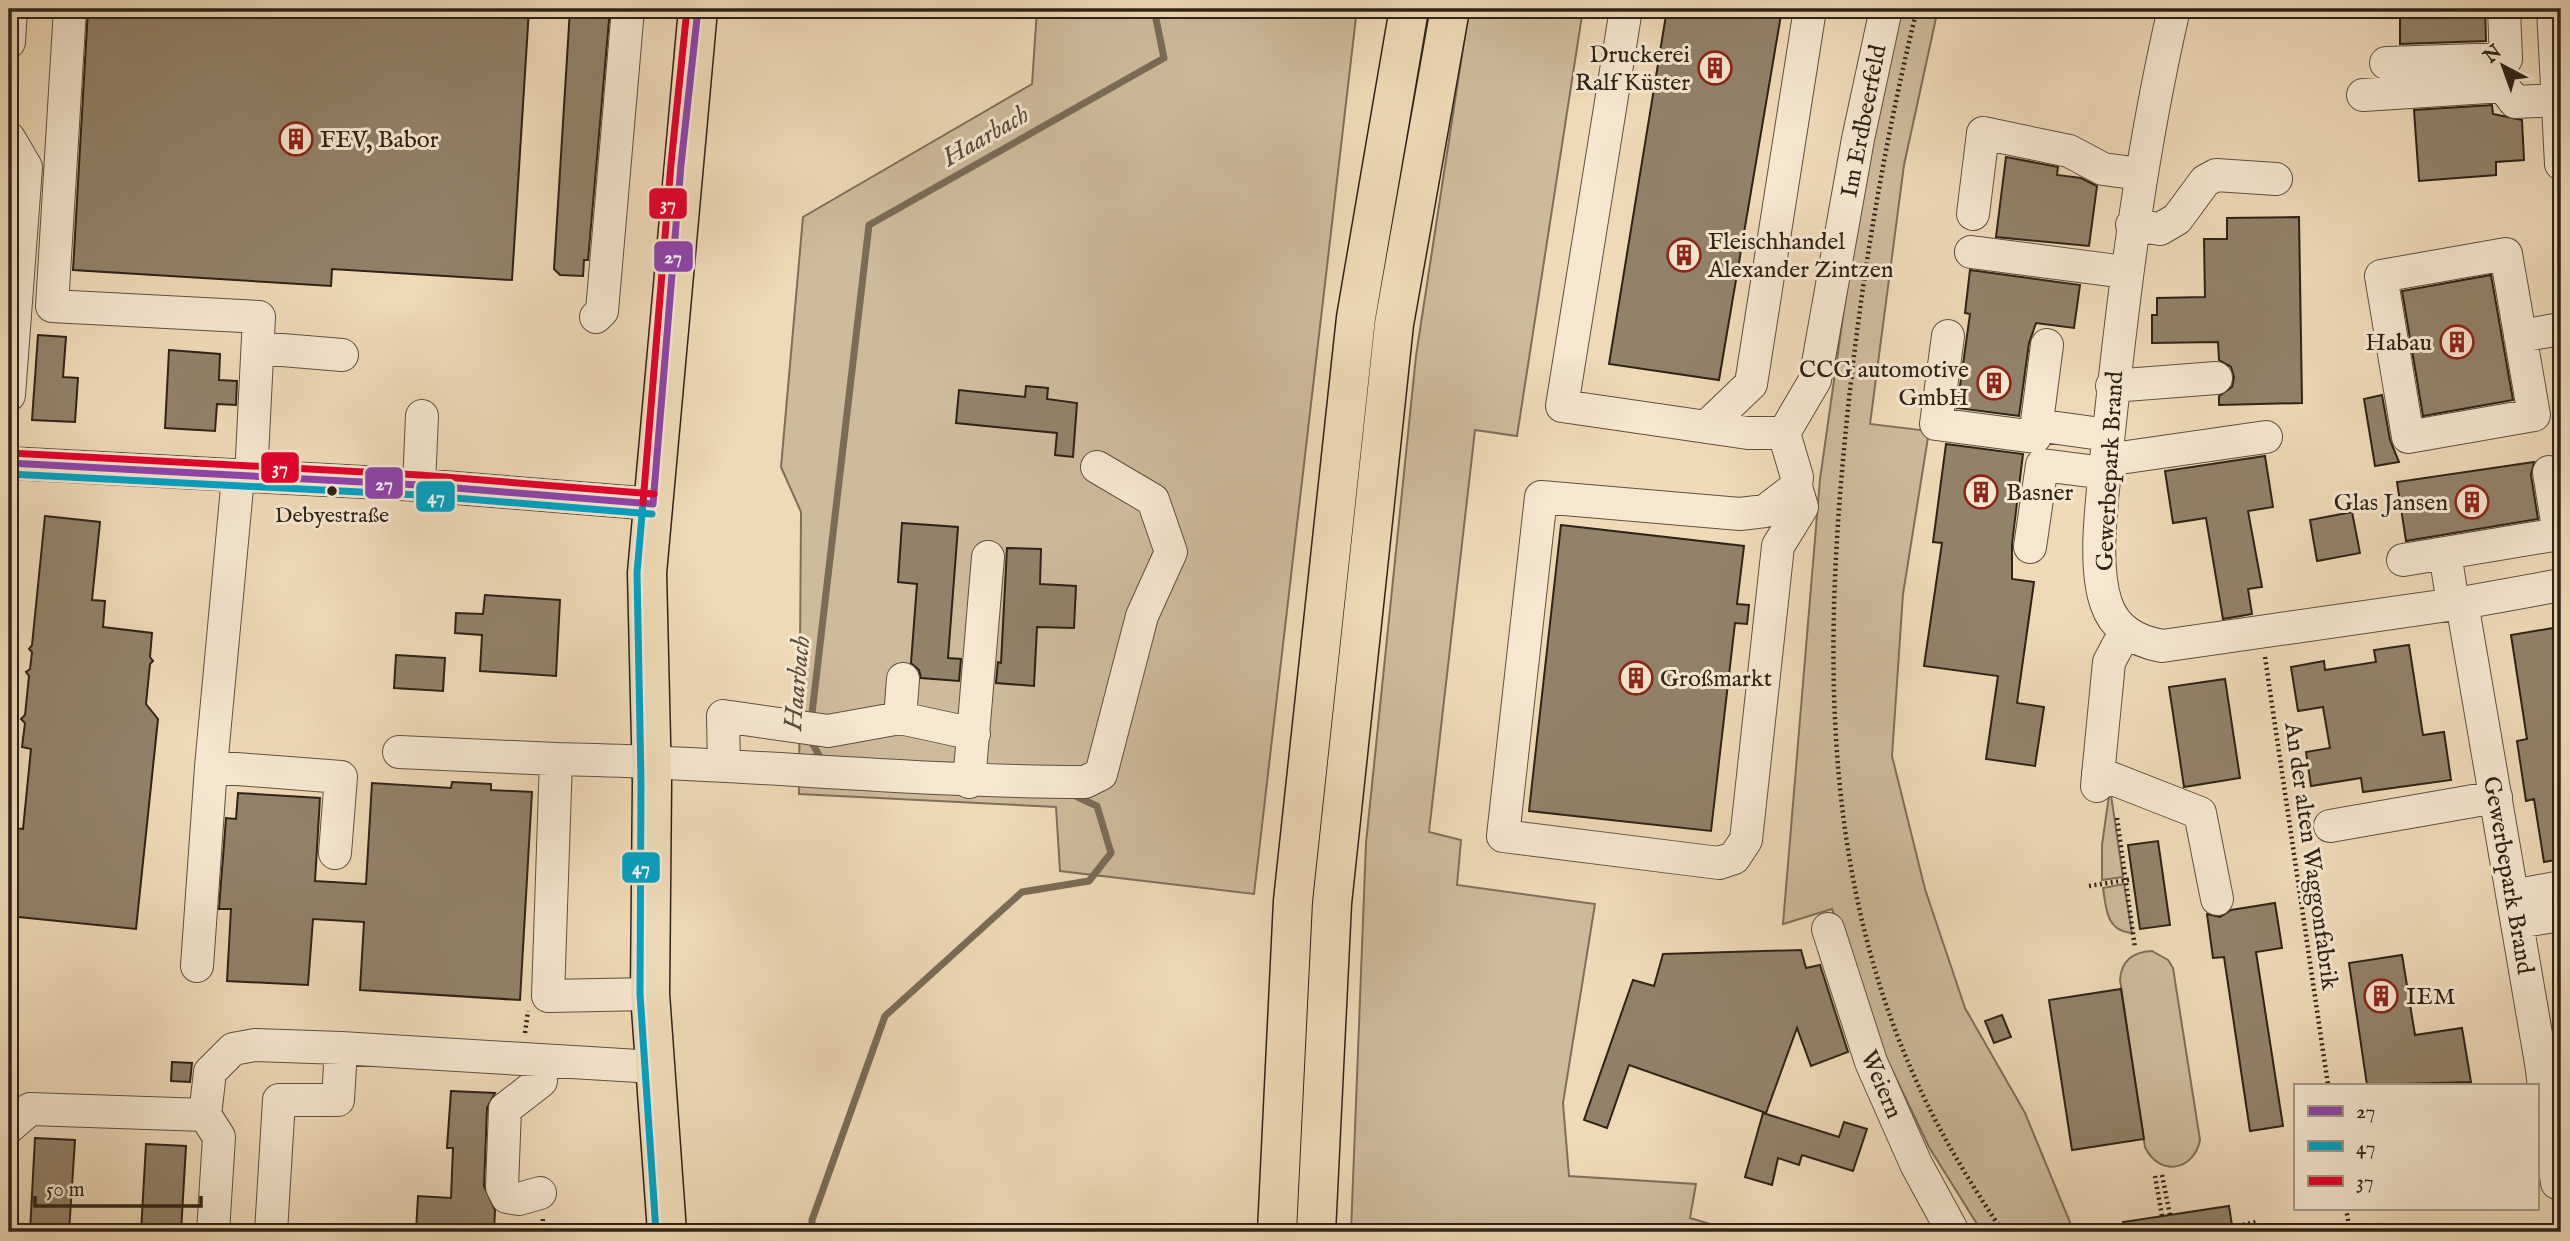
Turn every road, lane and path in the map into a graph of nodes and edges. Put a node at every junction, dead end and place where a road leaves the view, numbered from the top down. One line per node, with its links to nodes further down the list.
1 (11, 9): 14 (street)
2 (70, 9): 33 (street)
3 (628, 9): 28 (street)
4 (698, 9): 50 (main road)
5 (1409, 9): 104 (main road)
6 (1450, 9): 105 (main road)
7 (1626, 9): 40 (street)
8 (1810, 9): 40 (street)
9 (1886, 9): 41 (street, Im Erdbeerfeld)
10 (1917, 9): 107 (path)
11 (2174, 9): 22 (street, Gewerbepark Brand)
12 (2504, 9): 15 (street)
13 (2554, 24): 15 (street); 18 (street)
14 (9, 42)
15 (2505, 42): 16 (street)
16 (2386, 63)
17 (2363, 95): 18 (street)
18 (2558, 100): 20 (street)
19 (9, 138): 21 (street)
20 (2561, 164)
21 (18, 167): 37 (street)
22 (2140, 174): 24 (street); 25 (street, Gewerbepark Brand)
23 (2276, 179): 25 (street)
24 (1973, 214)
25 (2132, 225): 27 (street, Gewerbepark Brand)
26 (1971, 252): 27 (street)
27 (2125, 272): 36 (street, Gewerbepark Brand)
28 (596, 317)
29 (2561, 329): 31 (street)
30 (1948, 336): 39 (street)
31 (2520, 336): 31 (street)
32 (2047, 345): 39 (street)
33 (258, 348): 34 (street); 47 (street)
34 (342, 355)
35 (2216, 378): 36 (street)
36 (2112, 386): 43 (street, Gewerbepark Brand)
37 (9, 395)
38 (422, 416): 48 (street)
39 (2036, 425): 43 (street)
40 (1706, 427): 41 (street)
41 (1784, 433): 49 (street)
42 (2266, 437): 43 (street)
43 (2106, 456): 51 (street); 58 (street, Gewerbepark Brand)
44 (9, 463): 47 (street)
45 (1097, 467): 67 (street)
46 (2549, 472): 52 (street)
47 (244, 477): 48 (street); 66 (street)
48 (419, 485): 50 (street)
49 (1796, 487): 49 (street)
50 (653, 504): 64 (main road)
51 (2030, 547)
52 (2445, 553): 54 (street); 56 (street, Gewerbepark Brand)
53 (988, 557): 61 (street)
54 (2403, 560)
55 (2561, 585): 56 (street)
56 (2457, 604): 57 (street); 68 (street, Gewerbepark Brand)
57 (2261, 631): 58 (street); 88 (path, An der alten Waggonfabrik)
58 (2125, 632): 76 (street)
59 (903, 679): 60 (street)
60 (900, 718): 61 (street); 65 (street)
61 (974, 734): 67 (street)
62 (399, 752): 63 (street)
63 (556, 759): 64 (street); 83 (street)
64 (652, 761): 65 (street); 82 (main road)
65 (724, 766): 67 (street)
66 (211, 767): 71 (street); 81 (street)
67 (970, 782)
68 (2496, 797): 70 (street); 77 (street, Gewerbepark Brand)
69 (2117, 818): 73 (path)
70 (2330, 826)
71 (335, 853)
72 (2133, 879): 73 (path)
73 (2126, 880): 74 (path); 80 (path)
74 (2089, 886)
75 (2561, 887): 77 (street)
76 (2217, 899)
77 (2515, 909): 78 (street); 85 (street, Gewerbepark Brand)
78 (2561, 915)
79 (1828, 929): 106 (street, Weiern)
80 (2135, 948)
81 (197, 966)
82 (650, 994): 83 (street); 86 (main road)
83 (548, 996): 87 (path)
84 (341, 1048): 87 (street); 89 (street); 102 (street)
85 (2551, 1062): 90 (street, Gewerbepark Brand)
86 (654, 1067): 87 (street); 103 (main road)
87 (531, 1070): 95 (street)
88 (2328, 1084)
89 (205, 1115): 91 (street); 101 (street)
90 (2542, 1122): 94 (street, Gewerbepark Brand)
91 (9, 1127)
92 (2162, 1175): 97 (path)
93 (2155, 1176): 98 (path)
94 (2557, 1183)
95 (540, 1192)
96 (2346, 1210): 108 (path)
97 (2170, 1215)
98 (2162, 1216)
99 (2256, 1222): 100 (path)
100 (2232, 1227)
101 (213, 1232)
102 (271, 1232)
103 (667, 1232)
104 (1276, 1232)
105 (1316, 1232)
106 (1953, 1232)
107 (2003, 1232)
108 (2350, 1232)

